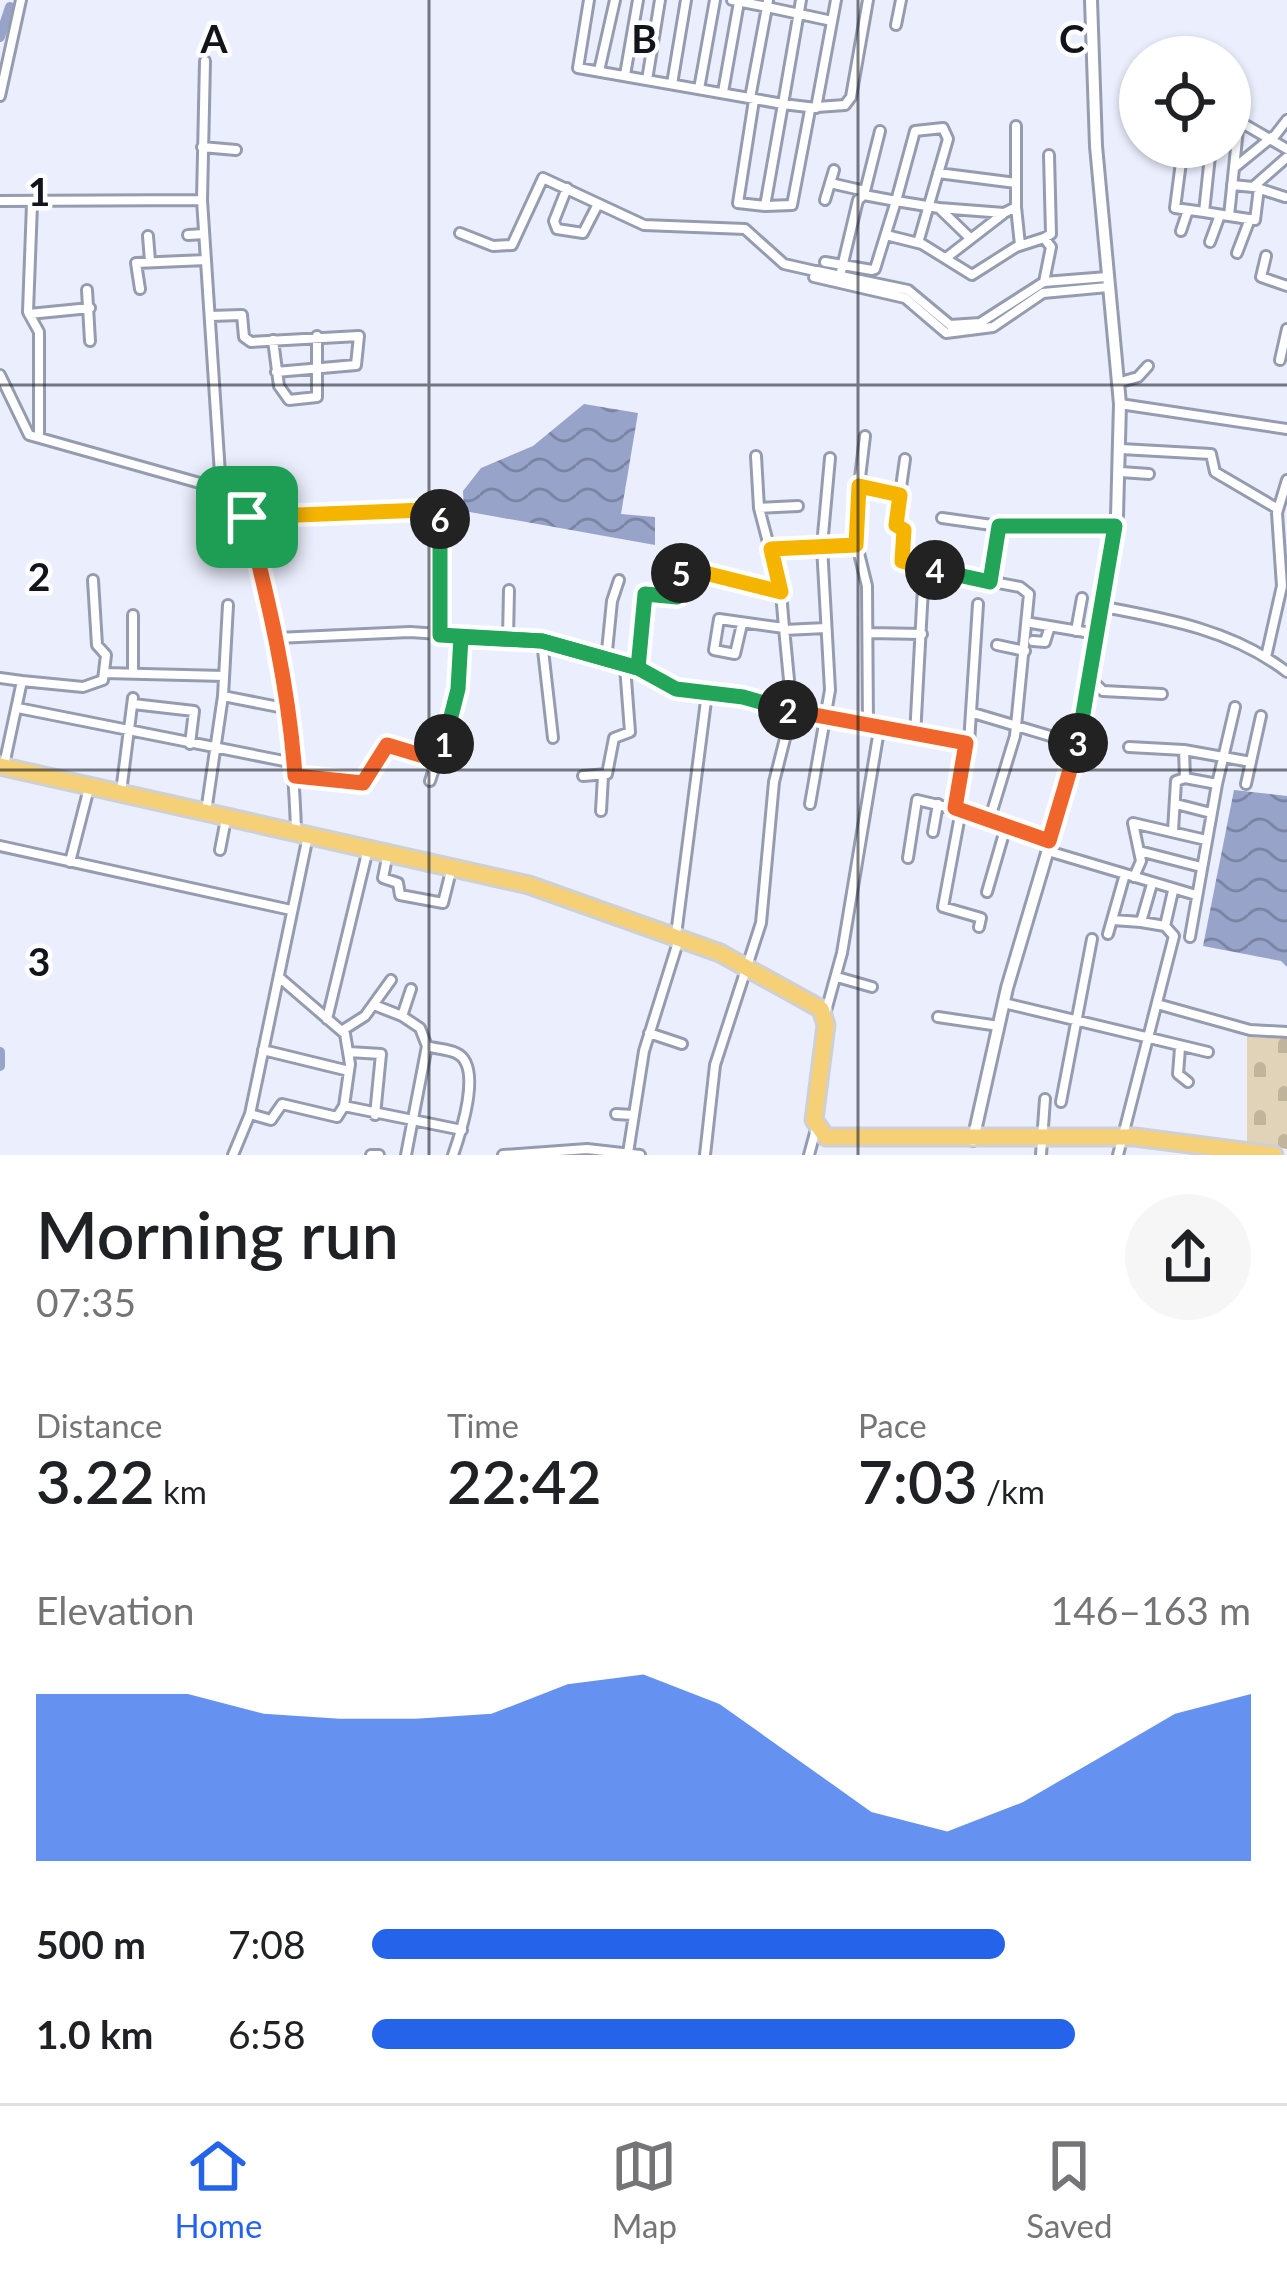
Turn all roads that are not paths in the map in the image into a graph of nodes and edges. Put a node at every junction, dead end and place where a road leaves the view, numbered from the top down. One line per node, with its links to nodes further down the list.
1 (21, 0): 25 (street)
2 (589, 0): 19 (street)
3 (614, 0): 19 (street)
4 (638, 0): 20 (street)
5 (660, 0): 21 (street)
6 (686, 0): 22 (street)
7 (715, 0): 23 (street)
8 (801, 0): 15 (street)
9 (836, 0): 16 (street)
10 (868, 0): 28 (street)
11 (901, 0): 17 (street)
12 (1090, 0): 88 (main road)
13 (740, 1): 14 (street); 24 (street)
14 (767, 3): 15 (street); 26 (street)
15 (799, 13): 16 (street); 27 (street)
16 (832, 21): 28 (street)
17 (896, 25)
18 (205, 61): 34 (street)
19 (599, 71): 20 (street)
20 (625, 76): 21 (street)
21 (647, 80): 22 (street)
22 (672, 84): 23 (street)
23 (699, 88): 24 (street)
24 (723, 92): 26 (street)
25 (0, 97)
26 (752, 99): 27 (street); 58 (street)
27 (783, 104): 28 (street); 58 (street)
28 (813, 109): 58 (street)
29 (1287, 120): 33 (street)
30 (1016, 126): 46 (street)
31 (1251, 127): 33 (street)
32 (880, 131): 50 (street)
33 (1273, 138): 35 (street); 38 (street)
34 (202, 147): 36 (street); 52 (street)
35 (1287, 149)
36 (236, 150)
37 (1049, 155): 73 (street)
38 (1251, 155)
39 (1286, 158): 48 (street)
40 (1180, 168): 61 (street)
41 (1209, 168): 62 (street)
42 (1234, 168): 47 (street)
43 (834, 170): 45 (street)
44 (938, 173): 46 (street); 55 (street); 59 (street)
45 (830, 183): 50 (street); 53 (street)
46 (1016, 183): 60 (street)
47 (1232, 185): 48 (street); 64 (street)
48 (1256, 187): 51 (street); 65 (street)
49 (567, 188): 57 (street); 57 (street); 67 (street)
50 (864, 193): 55 (street); 85 (street)
51 (1285, 197)
52 (202, 200): 56 (street); 68 (street)
53 (825, 200)
54 (0, 201): 56 (street)
55 (896, 201): 59 (street); 70 (street)
56 (32, 204): 94 (street)
57 (598, 204): 86 (street)
58 (765, 206)
59 (934, 207): 63 (street); 72 (street); 75 (street)
60 (1016, 207): 63 (street); 76 (street)
61 (1188, 210): 62 (street); 66 (street)
62 (1204, 212): 64 (street)
63 (1004, 213): 72 (street)
64 (1225, 215): 65 (street); 74 (street)
65 (1250, 219): 78 (street)
66 (1181, 231)
67 (460, 232)
68 (204, 234): 69 (street); 81 (street)
69 (188, 235)
70 (886, 235): 75 (street); 85 (street)
71 (148, 236): 82 (street)
72 (970, 238): 80 (street)
73 (1044, 238): 76 (street); 87 (street)
74 (1210, 242)
75 (918, 243): 80 (street)
76 (1020, 245): 80 (street)
77 (131, 248): 84 (street)
78 (1237, 253)
79 (1266, 256): 89 (street)
80 (946, 258)
81 (206, 260): 82 (street); 95 (street)
82 (150, 261): 84 (street)
83 (825, 262): 85 (street)
84 (136, 263): 90 (street)
85 (843, 266): 86 (street)
86 (838, 280): 92 (street)
87 (1044, 282): 88 (street); 92 (street)
88 (1107, 282): 92 (street); 105 (main road)
89 (1287, 286)
90 (140, 289)
91 (87, 290): 93 (street)
92 (1017, 306)
93 (90, 308): 94 (street); 99 (street)
94 (29, 314): 109 (street)
95 (209, 316): 98 (street); 118 (street)
96 (1287, 329): 100 (street)
97 (317, 336): 98 (street); 101 (street); 101 (street)
98 (273, 340): 103 (street)
99 (90, 341)
100 (1280, 360)
101 (317, 367): 103 (street); 103 (street)
102 (1148, 367): 105 (street)
103 (276, 372)
104 (0, 375): 109 (street)
105 (1117, 382): 106 (main road)
106 (1120, 404): 107 (street); 110 (main road)
107 (1287, 429)
108 (865, 436): 117 (street)
109 (39, 437): 118 (street)
110 (1120, 449): 114 (main road); 122 (street)
111 (756, 455): 121 (street)
112 (830, 458): 128 (street)
113 (905, 459): 119 (street)
114 (1121, 472): 115 (street); 126 (main road)
115 (1148, 474)
116 (1287, 480): 122 (street)
117 (859, 486): 119 (street); 127 (street)
118 (220, 490): 123 (street)
119 (900, 495): 130 (street)
120 (798, 506): 121 (street)
121 (759, 508): 129 (street)
122 (1278, 509): 158 (street)
123 (247, 517): 149 (street); 152 (street)
124 (942, 518): 125 (street)
125 (999, 526): 126 (street); 133 (street)
126 (1115, 526): 139 (main road)
127 (856, 545): 128 (street); 147 (street)
128 (822, 546): 129 (street); 144 (street)
129 (771, 549): 135 (street)
130 (923, 569): 133 (street); 148 (street)
131 (93, 580): 164 (street)
132 (620, 580): 159 (street)
133 (990, 582): 157 (street)
134 (509, 590): 153 (street)
135 (781, 592): 145 (street); 161 (street)
136 (1082, 598): 146 (street)
137 (978, 604): 176 (street)
138 (228, 605): 165 (street)
139 (1104, 607): 150 (main road); 158 (street)
140 (133, 615): 162 (street)
141 (1031, 623): 143 (street)
142 (742, 624): 142 (street); 145 (street)
143 (1050, 626): 146 (street); 155 (street)
144 (826, 628): 145 (street); 178 (street)
145 (784, 629): 175 (street)
146 (1076, 631): 150 (street)
147 (869, 633): 148 (street); 180 (street)
148 (922, 634): 183 (street)
149 (440, 635): 151 (street); 152 (street)
150 (1098, 635): 167 (main road)
151 (461, 637): 153 (street); 192 (street)
152 (276, 638): 174 (street)
153 (508, 638): 154 (street)
154 (542, 641): 159 (street); 184 (street)
155 (1033, 641)
156 (997, 645): 157 (street)
157 (1025, 651): 179 (street)
158 (1266, 657): 163 (street)
159 (606, 662): 160 (street)
160 (626, 666): 161 (street); 198 (street)
161 (638, 668): 169 (street)
162 (133, 672): 164 (street); 165 (street)
163 (1287, 672)
164 (105, 673): 168 (street)
165 (224, 676): 171 (street)
166 (0, 678): 168 (street)
167 (1090, 679): 170 (street); 187 (main road)
168 (22, 681): 173 (street)
169 (707, 693): 175 (street); 240 (street)
170 (1162, 694)
171 (223, 696): 174 (street); 189 (street)
172 (1235, 707): 191 (street)
173 (18, 708): 182 (street); 195 (street)
174 (289, 709): 194 (street)
175 (792, 711): 178 (street); 243 (street)
176 (973, 713): 179 (street); 185 (street)
177 (1262, 716): 193 (street)
178 (828, 720): 180 (street); 205 (street)
179 (1016, 724): 187 (street); 212 (street)
180 (868, 727): 181 (street)
181 (880, 730): 183 (street); 244 (street)
182 (132, 732): 186 (street); 186 (street); 204 (street)
183 (915, 736): 185 (street)
184 (553, 738)
185 (966, 743): 208 (street)
186 (190, 744): 189 (street)
187 (1077, 744): 219 (main road)
188 (1130, 746): 190 (street)
189 (215, 749): 194 (street); 211 (street)
190 (1184, 749): 191 (street); 199 (street)
191 (1224, 755): 193 (street); 201 (street)
192 (437, 760): 196 (street); 200 (street)
193 (1251, 762): 202 (street)
194 (294, 763): 196 (street)
195 (2, 766): 203 (highway)
196 (295, 776): 217 (street)
197 (583, 776): 198 (street)
198 (603, 776): 209 (street)
199 (1185, 778): 201 (street); 207 (street)
200 (430, 782)
201 (1217, 784): 210 (street)
202 (1246, 784)
203 (89, 788): 204 (highway); 226 (street)
204 (120, 796): 211 (highway)
205 (810, 804)
206 (938, 804): 208 (street); 216 (street); 225 (street)
207 (1176, 804): 210 (street); 215 (street)
208 (958, 809): 212 (street); 238 (street)
209 (601, 811)
210 (1211, 813): 218 (street)
211 (206, 815): 213 (highway)
212 (989, 818): 214 (street)
213 (226, 819): 217 (highway); 222 (street)
214 (1007, 823): 219 (street); 232 (street)
215 (1173, 831): 218 (street); 224 (street)
216 (932, 832)
217 (302, 833): 221 (highway); 234 (street)
218 (1206, 840): 228 (street)
219 (1048, 845): 229 (street); 249 (main road)
220 (0, 846): 226 (street)
221 (368, 847): 223 (highway); 256 (street)
222 (220, 850)
223 (388, 851): 227 (highway); 227 (street)
224 (1139, 851): 228 (street); 229 (street)
225 (908, 858)
226 (70, 862): 234 (street)
227 (452, 866): 240 (highway)
228 (1201, 867): 233 (street)
229 (1130, 876): 230 (street); 235 (street)
230 (1152, 884): 231 (street); 236 (street)
231 (1173, 891): 233 (street); 237 (street)
232 (987, 892)
233 (1196, 895): 241 (street)
234 (292, 910): 245 (street)
235 (1113, 920): 236 (street); 239 (street)
236 (1141, 922): 237 (street)
237 (1166, 926): 250 (street)
238 (979, 927)
239 (1108, 934)
240 (678, 936): 243 (highway); 260 (street)
241 (1190, 937)
242 (1092, 939): 255 (street)
243 (749, 967): 252 (highway); 289 (street)
244 (837, 976): 247 (street); 252 (street)
245 (280, 978): 256 (street); 265 (street)
246 (391, 980): 251 (street)
247 (872, 987)
248 (411, 989): 253 (street)
249 (1004, 1003): 255 (street); 257 (main road)
250 (1156, 1004): 259 (street); 261 (street)
251 (374, 1005): 253 (street); 258 (street)
252 (825, 1015): 278 (highway)
253 (402, 1016): 263 (street)
254 (938, 1017): 257 (street)
255 (1076, 1018): 261 (street); 271 (street)
256 (327, 1019): 258 (street)
257 (999, 1026): 281 (main road)
258 (343, 1030): 266 (street)
259 (1287, 1032)
260 (649, 1033): 262 (street); 276 (street)
261 (1148, 1038): 264 (street); 280 (street)
262 (682, 1044)
263 (428, 1046): 277 (street); 279 (street)
264 (1180, 1048): 267 (street); 269 (street)
265 (263, 1050): 268 (street); 273 (street)
266 (349, 1052): 268 (street); 275 (street)
267 (1208, 1052)
268 (349, 1071): 272 (street)
269 (1188, 1082)
270 (1045, 1099): 282 (street)
271 (1060, 1102)
272 (344, 1106): 273 (street); 275 (street)
273 (250, 1114): 285 (street)
274 (616, 1114): 276 (street)
275 (375, 1115): 277 (street)
276 (633, 1115): 284 (street)
277 (409, 1122): 279 (street); 286 (street)
278 (816, 1129): 281 (highway); 290 (street)
279 (462, 1130): 287 (street)
280 (1122, 1137): 282 (highway); 283 (highway); 291 (street)
281 (973, 1140): 282 (highway)
282 (1042, 1147)
283 (1189, 1148): 292 (highway)
284 (633, 1154): 288 (street)
285 (233, 1155)
286 (406, 1155)
287 (453, 1155)
288 (503, 1155)
289 (705, 1155)
290 (809, 1155)
291 (1118, 1155)
292 (1274, 1155)

